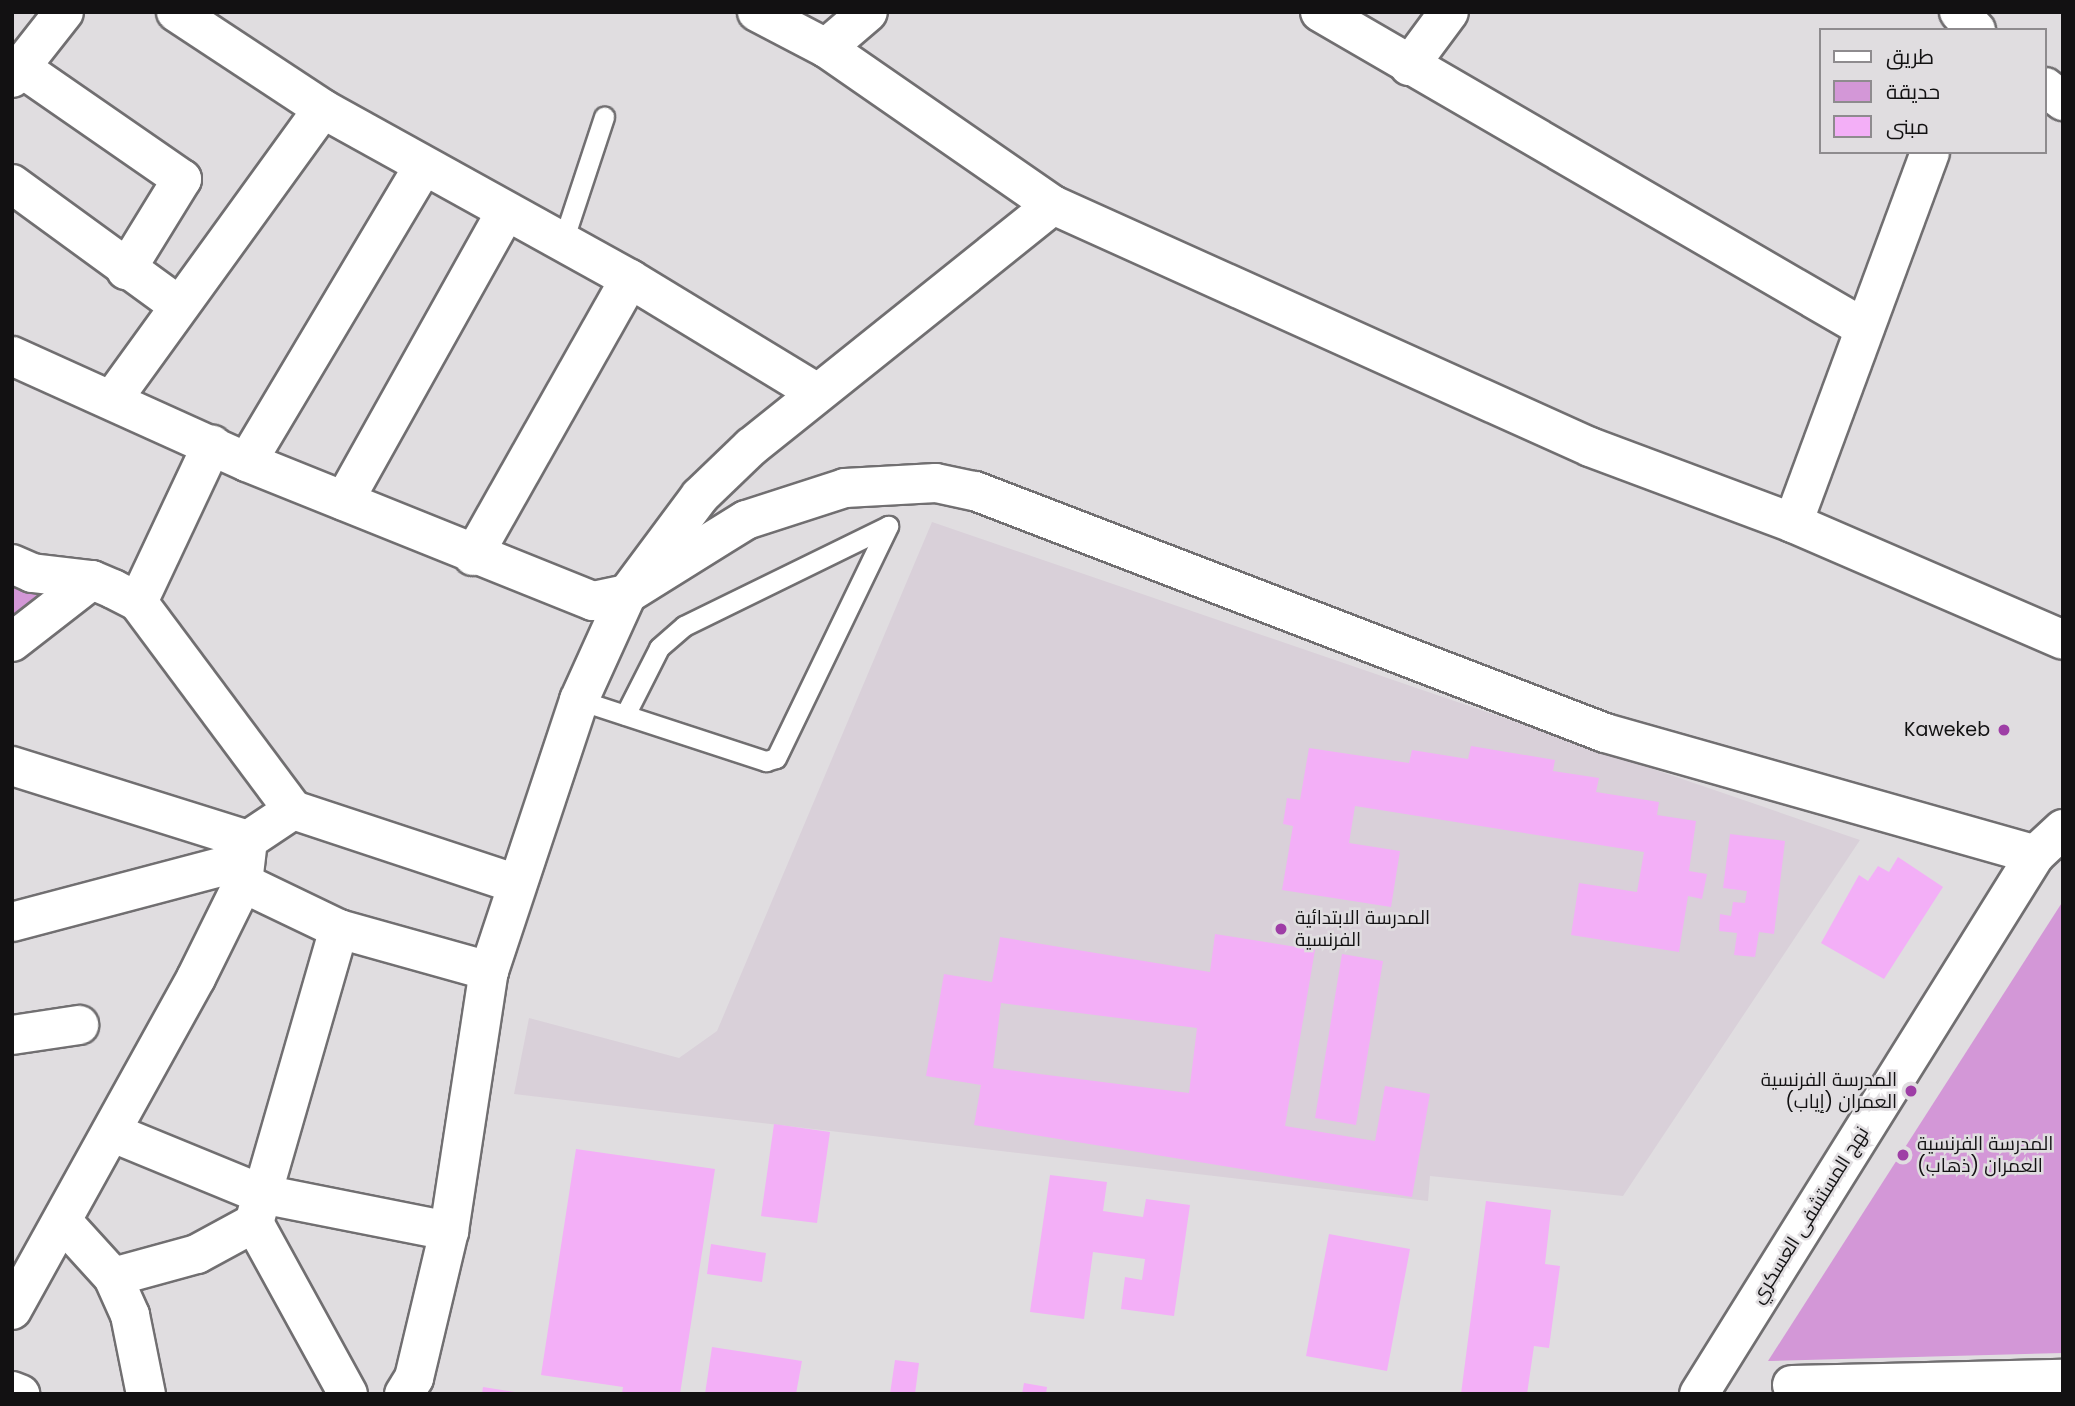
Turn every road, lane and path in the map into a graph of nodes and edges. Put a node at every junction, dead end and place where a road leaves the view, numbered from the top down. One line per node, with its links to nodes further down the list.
1 (64, 12): 11 (street)
2 (757, 12): 9 (street)
3 (868, 12): 9 (street)
4 (1320, 12): 10 (street)
5 (1448, 12): 10 (street)
6 (1959, 12): 8 (street)
7 (193, 17): 14 (street)
8 (1974, 28)
9 (827, 48): 19 (street)
10 (1409, 66): 25 (street)
11 (16, 72): 22 (street)
12 (2047, 89): 13 (street)
13 (2063, 101)
14 (323, 109): 17 (street); 24 (street)
15 (604, 117): 21 (lane)
16 (1929, 154): 25 (street)
17 (423, 167): 20 (street); 30 (street)
18 (12, 184): 22 (street)
19 (1053, 205): 27 (street); 32 (street)
20 (505, 213): 21 (street); 31 (street)
21 (563, 241): 23 (street)
22 (127, 270): 24 (street)
23 (630, 279): 27 (street); 33 (street)
24 (179, 306): 28 (street)
25 (1864, 328): 32 (street)
26 (12, 356): 28 (street)
27 (816, 393): 36 (street)
28 (112, 400): 29 (street)
29 (212, 445): 30 (street); 37 (street)
30 (247, 462): 31 (street)
31 (344, 501): 33 (street)
32 (1793, 523): 38 (street)
33 (473, 556): 36 (street)
34 (12, 564): 35 (street)
35 (92, 580): 37 (street); 39 (street)
36 (627, 594): 40 (street); 45 (street)
37 (138, 602): 43 (street)
38 (2063, 640)
39 (12, 642)
40 (579, 700): 41 (lane); 47 (street)
41 (625, 715): 41 (lane)
42 (12, 766): 46 (street)
43 (293, 810): 46 (street); 47 (street)
44 (2063, 829): 45 (street, نهج المستشفى العسكري)
45 (2035, 855): 66 (street, نهج المستشفى العسكري)
46 (244, 861): 48 (street); 49 (street); 53 (street)
47 (514, 883): 50 (street)
48 (12, 922)
49 (339, 929): 50 (street); 54 (street)
50 (489, 971): 56 (street)
51 (79, 1025): 52 (street)
52 (12, 1035)
53 (113, 1133): 54 (street); 55 (street)
54 (258, 1209): 56 (street); 57 (street); 64 (street)
55 (63, 1222): 57 (street); 58 (street)
56 (449, 1231): 65 (street)
57 (113, 1276): 63 (street)
58 (12, 1310)
59 (2063, 1379): 60 (street)
60 (1792, 1389)
61 (12, 1391): 62 (street)
62 (20, 1394)
63 (146, 1394)
64 (348, 1394)
65 (404, 1394)
66 (1699, 1394)

